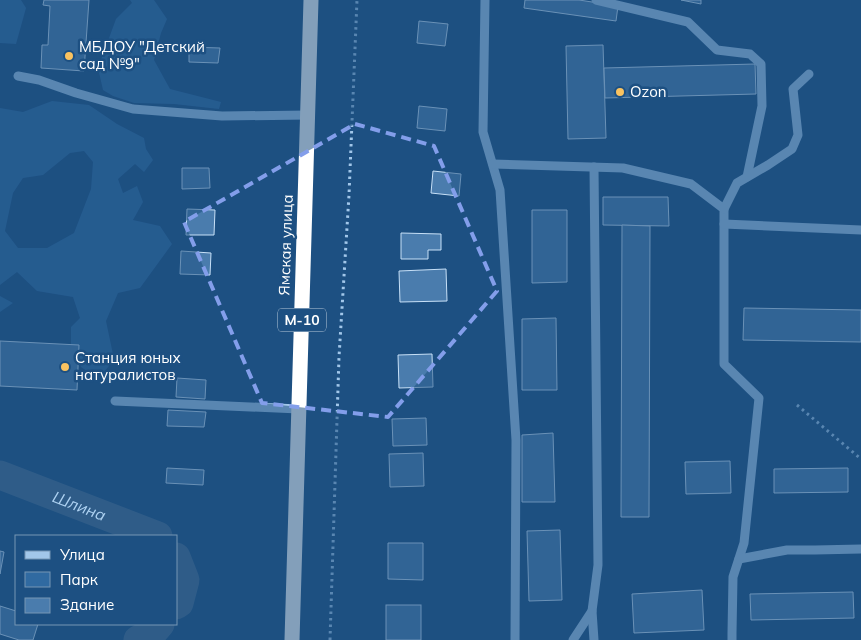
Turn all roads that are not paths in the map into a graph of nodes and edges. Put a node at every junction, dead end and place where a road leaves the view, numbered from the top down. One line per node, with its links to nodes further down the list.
1 (311, 0): 6 (highway, Ямская улица / М-10)
2 (485, 0): 7 (lane)
3 (596, 0): 9 (lane)
4 (808, 74): 9 (lane)
5 (18, 76): 6 (lane)
6 (308, 115): 14 (highway, Ямская улица / М-10)
7 (493, 164): 8 (lane); 19 (lane)
8 (594, 167): 10 (lane); 17 (lane)
9 (746, 177): 10 (lane)
10 (724, 209): 11 (lane)
11 (724, 224): 12 (lane); 16 (lane)
12 (861, 230)
13 (115, 401): 14 (lane)
14 (299, 409): 18 (highway, Ямская улица / М-10)
15 (861, 549): 16 (lane)
16 (738, 559): 22 (lane)
17 (592, 611): 20 (lane); 21 (lane)
18 (292, 640)
19 (514, 640)
20 (573, 640)
21 (594, 640)
22 (732, 640)

